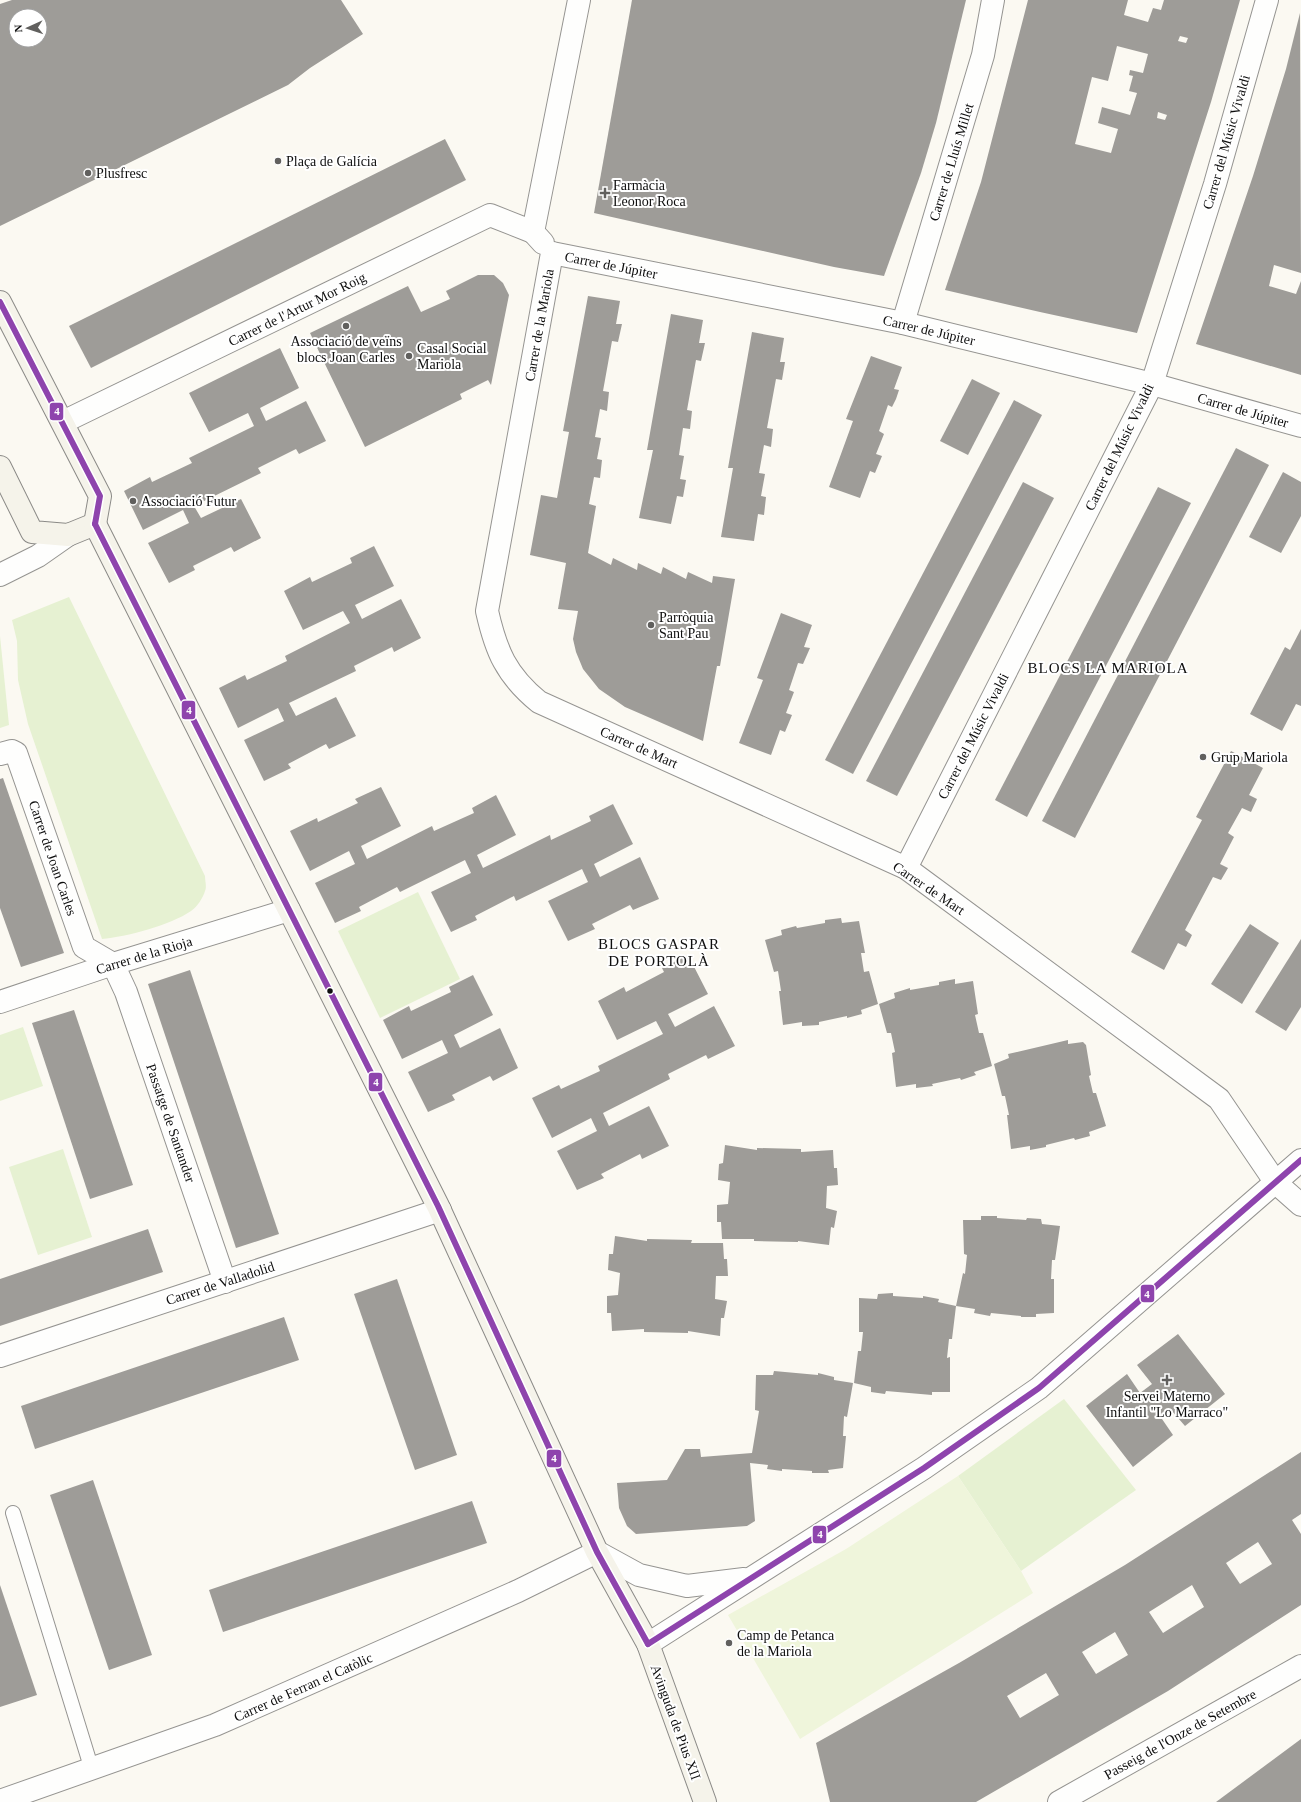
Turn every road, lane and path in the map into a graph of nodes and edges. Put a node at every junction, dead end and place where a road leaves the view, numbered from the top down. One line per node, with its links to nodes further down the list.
1 (579, 0): 4 (street)
2 (993, 0): 7 (street, Carrer de Lluís Millet)
3 (1268, 0): 8 (street, Carrer del Músic Vivaldi)
4 (533, 232): 5 (street, Carrer de la Mariola); 9 (street, Carrer de l'Artur Mor Roig)
5 (552, 253): 7 (street, Carrer de Júpiter); 15 (street, Carrer de la Mariola)
6 (0, 302): 9 (street)
7 (903, 323): 8 (street, Carrer de Júpiter)
8 (1152, 384): 10 (street, Carrer de Júpiter); 17 (street, Carrer del Músic Vivaldi)
9 (63, 422): 12 (street)
10 (1301, 426)
11 (0, 468): 13 (street)
12 (95, 524): 13 (street); 18 (street, Avinguda de Pius XII)
13 (68, 536): 14 (street)
14 (0, 575)
15 (487, 611): 17 (street, Carrer de Mart)
16 (0, 754): 19 (street, Carrer de Joan Carles)
17 (906, 868): 22 (street, Carrer de Mart)
18 (289, 910): 19 (street, Carrer de la Rioja); 24 (street, Avinguda de Pius XII)
19 (113, 964): 20 (street, Carrer de la Rioja); 25 (street, Passatge de Santander)
20 (0, 1002)
21 (1301, 1160): 22 (street)
22 (1276, 1183): 23 (street, Carrer de Mart); 29 (street)
23 (1301, 1205)
24 (440, 1210): 25 (street, Carrer de Valladolid); 28 (street, Avinguda de Pius XII)
25 (226, 1282): 26 (street, Carrer de Valladolid)
26 (0, 1356)
27 (13, 1513): 32 (lane)
28 (597, 1552): 29 (street); 30 (street, Avinguda de Pius XII); 32 (street, Carrer de Ferran el Catòlic)
29 (750, 1578): 30 (street)
30 (648, 1644): 34 (street, Avinguda de Pius XII)
31 (1301, 1666): 35 (street, Passeig de l'Onze de Setembre)
32 (92, 1770): 33 (street, Carrer de Ferran el Catòlic)
33 (0, 1801)
34 (705, 1802)
35 (1059, 1802)

